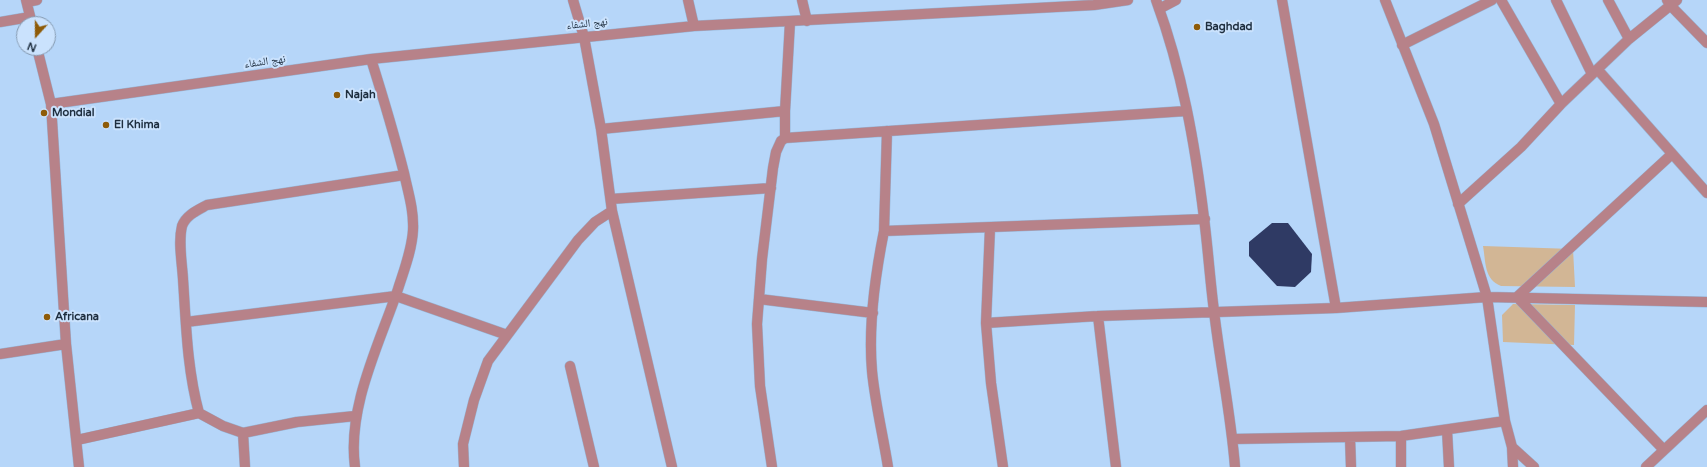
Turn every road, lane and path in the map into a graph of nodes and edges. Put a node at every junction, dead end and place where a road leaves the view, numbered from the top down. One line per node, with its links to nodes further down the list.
1 (573, 0): 22 (street)
2 (688, 0): 21 (street)
3 (802, 0): 18 (street)
4 (1128, 0): 14 (street, نهج الشفاء)
5 (1176, 0): 15 (street)
6 (1282, 0): 51 (street)
7 (1385, 0): 25 (street)
8 (1492, 0): 25 (street)
9 (1501, 0): 30 (street)
10 (1556, 0): 28 (street)
11 (1608, 0): 23 (street)
12 (30, 1): 16 (street)
13 (1671, 2): 23 (street); 24 (street)
14 (1094, 3): 18 (street, نهج الشفاء)
15 (1158, 5): 31 (street)
16 (31, 16)
17 (16, 21): 19 (street)
18 (807, 21): 20 (street, نهج الشفاء)
19 (0, 22)
20 (790, 22): 21 (street, نهج الشفاء); 32 (street)
21 (694, 26): 22 (street, نهج الشفاء)
22 (584, 37): 27 (street, نهج الشفاء); 33 (street)
23 (1629, 39): 28 (street)
24 (1707, 43)
25 (1402, 45): 41 (street)
26 (40, 56): 29 (street)
27 (371, 59): 29 (street, نهج الشفاء); 37 (street)
28 (1595, 72): 30 (street); 36 (street)
29 (51, 104): 58 (street)
30 (1561, 104): 41 (street)
31 (1186, 111): 34 (street); 43 (street)
32 (785, 112): 33 (street); 35 (street)
33 (602, 129): 40 (street)
34 (887, 131): 35 (street); 45 (street)
35 (785, 138): 38 (street)
36 (1672, 154): 39 (street); 48 (street)
37 (404, 175): 46 (street); 55 (street)
38 (771, 188): 40 (street); 49 (street)
39 (1707, 193)
40 (611, 199): 42 (street)
41 (1458, 204): 47 (street)
42 (612, 211): 57 (street); 78 (street)
43 (1205, 218): 44 (street); 52 (street)
44 (990, 228): 45 (street); 56 (street)
45 (884, 231): 53 (street)
46 (396, 296): 55 (street); 57 (street); 63 (street)
47 (1487, 297): 48 (street); 51 (street); 64 (street)
48 (1517, 297): 50 (street); 72 (street)
49 (759, 299): 53 (street); 79 (street)
50 (1707, 302)
51 (1336, 308): 52 (street)
52 (1214, 311): 54 (street); 69 (street)
53 (874, 313): 80 (street)
54 (1098, 316): 56 (street); 82 (street)
55 (186, 322): 62 (street)
56 (986, 324): 81 (street)
57 (506, 335): 76 (street)
58 (66, 344): 59 (street); 70 (street)
59 (0, 354)
60 (570, 366): 77 (street)
61 (1707, 410): 72 (street)
62 (198, 413): 66 (street); 70 (street)
63 (355, 416): 66 (street); 75 (street)
64 (1505, 421): 65 (street); 71 (street)
65 (1447, 430): 67 (street); 86 (street)
66 (243, 433): 74 (street)
67 (1400, 436): 68 (street); 85 (street)
68 (1350, 437): 69 (street); 84 (street)
69 (1233, 439): 83 (street)
70 (78, 440): 73 (street)
71 (1512, 447): 87 (street); 88 (street)
72 (1664, 450): 89 (street)
73 (79, 467)
74 (244, 467)
75 (355, 467)
76 (464, 467)
77 (594, 467)
78 (672, 467)
79 (772, 467)
80 (888, 467)
81 (1003, 467)
82 (1116, 467)
83 (1235, 467)
84 (1351, 467)
85 (1401, 467)
86 (1449, 467)
87 (1513, 467)
88 (1534, 467)
89 (1646, 467)

